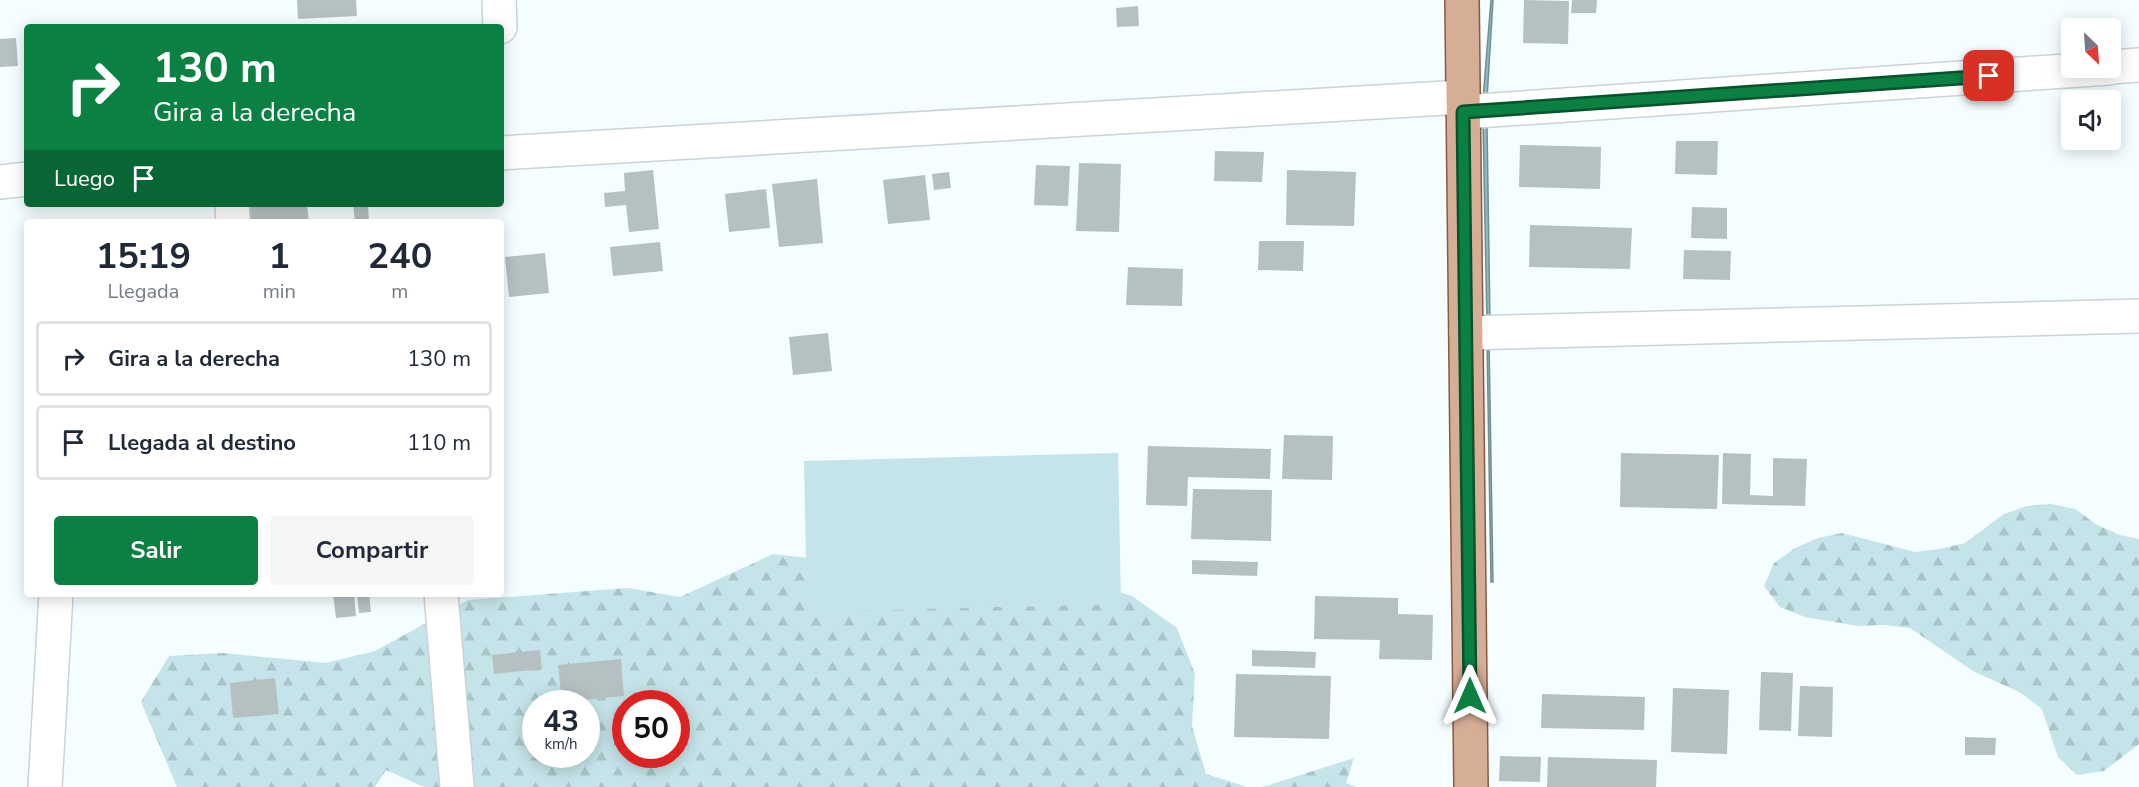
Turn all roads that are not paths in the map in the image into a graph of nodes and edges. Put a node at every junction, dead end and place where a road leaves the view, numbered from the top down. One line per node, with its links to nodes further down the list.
1 (499, 0): 3 (street)
2 (1462, 0): 7 (main road)
3 (500, 24)
4 (2139, 65): 5 (street)
5 (2121, 66)
6 (2061, 70): 7 (street)
7 (1463, 105): 8 (street); 12 (main road)
8 (504, 153)
9 (24, 179): 10 (street)
10 (0, 182)
11 (2139, 316): 12 (street)
12 (1466, 333): 17 (main road)
13 (56, 597): 15 (street)
14 (441, 597): 16 (street)
15 (45, 787)
16 (457, 787)
17 (1471, 787)

